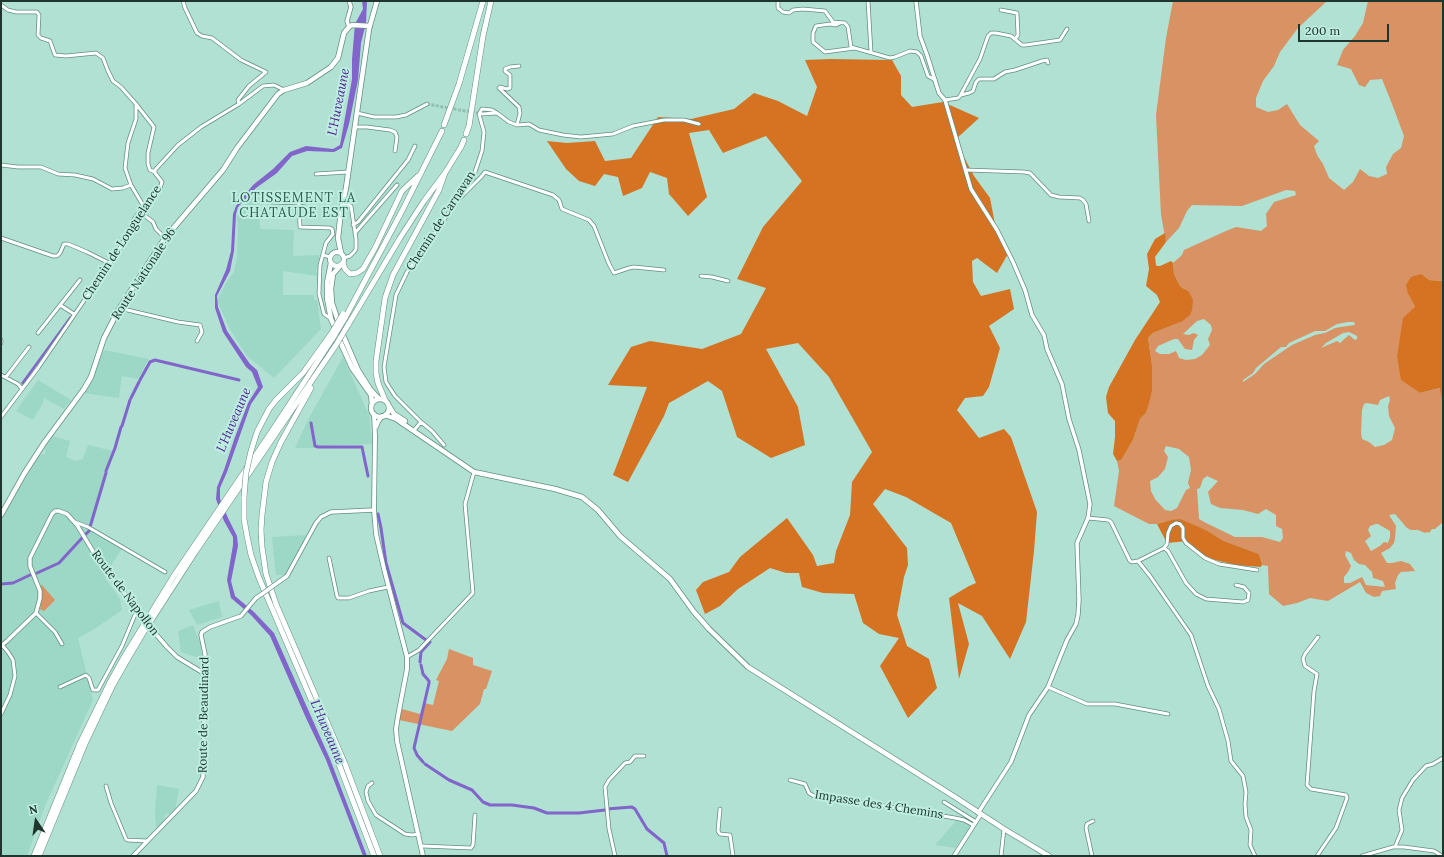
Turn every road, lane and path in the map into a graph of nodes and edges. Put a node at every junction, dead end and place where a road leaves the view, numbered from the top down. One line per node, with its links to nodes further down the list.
1 (183, 1): 25 (street)
2 (350, 1): 12 (street)
3 (377, 1): 13 (main road)
4 (483, 1): 32 (highway)
5 (491, 1): 35 (highway)
6 (778, 1): 11 (street)
7 (868, 1): 17 (street)
8 (916, 1): 20 (street)
9 (1, 5): 24 (street)
10 (1001, 10): 15 (street)
11 (840, 23): 16 (street); 16 (street)
12 (351, 26): 13 (main road); 21 (main road, Route Nationale 96)
13 (368, 27): 27 (main road)
14 (1067, 29): 15 (street)
15 (1015, 39): 22 (street)
16 (857, 48): 17 (street)
17 (871, 52): 20 (street)
18 (1048, 63): 22 (street)
19 (519, 66): 30 (street)
20 (935, 80): 23 (street)
21 (284, 90): 25 (street, Chemin de Longuelance); 59 (main road, Route Nationale 96)
22 (961, 95): 23 (street)
23 (945, 100): 40 (street)
24 (136, 104): 41 (street); 46 (street)
25 (239, 104): 41 (street, Chemin de Longuelance)
26 (427, 104): 27 (street)
27 (357, 113): 33 (main road)
28 (497, 113): 29 (street); 30 (street); 54 (street, Chemin de Carnavan)
29 (482, 114)
30 (517, 124): 31 (street)
31 (699, 124)
32 (444, 125)
33 (355, 127): 38 (street); 42 (main road)
34 (442, 131): 43 (highway)
35 (466, 134)
36 (464, 140): 44 (highway)
37 (415, 146): 56 (street)
38 (395, 151)
39 (1, 165): 46 (street)
40 (966, 170): 55 (street); 99 (street)
41 (155, 172): 52 (street, Chemin de Longuelance)
42 (348, 172): 45 (street); 51 (main road)
43 (421, 173): 64 (highway); 76 (highway, bridge)
44 (445, 173): 79 (highway, bridge); 83 (highway)
45 (316, 174)
46 (130, 185): 52 (street)
47 (397, 185): 57 (street)
48 (271, 202): 50 (street)
49 (305, 202): 50 (street)
50 (299, 203): 62 (street)
51 (342, 204): 56 (street); 60 (main road)
52 (144, 207): 53 (street, Chemin de Longuelance)
53 (140, 212): 59 (street); 65 (street, Chemin de Longuelance)
54 (448, 214): 67 (street); 89 (street, Chemin de Carnavan)
55 (1089, 221)
56 (353, 225): 57 (street)
57 (355, 233): 64 (street)
58 (1, 238): 65 (street)
59 (165, 238): 72 (main road, Route Nationale 96)
60 (338, 238): 61 (main road); 64 (main road)
61 (334, 253): 63 (main road); 64 (main road)
62 (323, 255): 63 (street); 74 (street)
63 (330, 257): 66 (main road)
64 (342, 260): 66 (main road); 83 (main road)
65 (109, 263): 73 (street, Chemin de Longuelance)
66 (331, 263): 74 (main road)
67 (664, 270)
68 (701, 276): 70 (street)
69 (80, 280): 71 (street)
70 (728, 281)
71 (60, 305): 73 (street); 75 (street)
72 (119, 308): 77 (street); 98 (main road, Route Nationale 96)
73 (74, 314): 82 (street, Chemin de Longuelance)
74 (331, 319): 84 (main road)
75 (38, 332)
76 (332, 336): 95 (highway); 138 (highway, bridge)
77 (197, 342)
78 (29, 347): 81 (street)
79 (327, 359): 95 (highway); 139 (highway)
80 (1, 375): 81 (street)
81 (6, 377): 82 (street)
82 (22, 389): 88 (street, Chemin de Longuelance)
83 (382, 399): 84 (main road); 85 (main road)
84 (372, 404): 86 (main road)
85 (389, 406): 87 (main road); 90 (main road)
86 (374, 414): 87 (main road); 91 (main road)
87 (383, 416): 91 (main road); 93 (main road)
88 (1, 417)
89 (421, 422): 90 (street); 92 (street, Chemin de Carnavan)
90 (415, 429): 93 (main road)
91 (375, 436): 96 (main road)
92 (444, 444)
93 (439, 449): 94 (main road)
94 (474, 472): 113 (street); 126 (main road)
95 (226, 502): 97 (highway)
96 (374, 510): 107 (main road); 114 (street, Route de Beaudinard, bridge)
97 (219, 513): 135 (highway); 136 (highway)
98 (1, 515)
99 (1088, 518): 103 (street); 116 (street)
100 (73, 521): 105 (street); 108 (street, Route de Napollon); 109 (street, Route de Napollon)
101 (1164, 548): 103 (street); 104 (street); 106 (street)
102 (329, 558): 107 (street)
103 (1138, 561): 147 (street)
104 (1257, 570)
105 (165, 572)
106 (1236, 586)
107 (388, 587): 113 (main road)
108 (138, 611): 114 (street, Route de Napollon, bridge); 115 (street)
109 (36, 613): 111 (street); 112 (street)
110 (1318, 637): 148 (street)
111 (62, 644)
112 (1, 645): 117 (street)
113 (407, 657): 131 (main road)
114 (205, 674): 132 (street, Route de Beaudinard)
115 (60, 687)
116 (1048, 687): 118 (street); 126 (street)
117 (1, 714)
118 (1168, 714)
119 (644, 756): 141 (street)
120 (1443, 758): 134 (street)
121 (790, 780): 129 (street, Impasse des 4 Chemins)
122 (372, 783): 131 (street)
123 (106, 786): 132 (street)
124 (944, 802): 129 (street)
125 (720, 809): 142 (street)
126 (979, 813): 129 (street); 130 (main road)
127 (475, 815): 133 (street)
128 (1093, 821): 146 (street)
129 (975, 824): 143 (street)
130 (1004, 829): 144 (street); 145 (main road)
131 (419, 834): 133 (main road)
132 (147, 841): 137 (street, Route de Beaudinard)
133 (422, 846): 140 (main road)
134 (1395, 847): 149 (street); 150 (street)
135 (34, 856)
136 (39, 856)
137 (133, 856)
138 (374, 856)
139 (380, 856)
140 (423, 856)
141 (615, 856)
142 (733, 856)
143 (954, 856)
144 (1001, 856)
145 (1049, 856)
146 (1092, 856)
147 (1255, 856)
148 (1317, 856)
149 (1362, 856)
150 (1442, 856)

